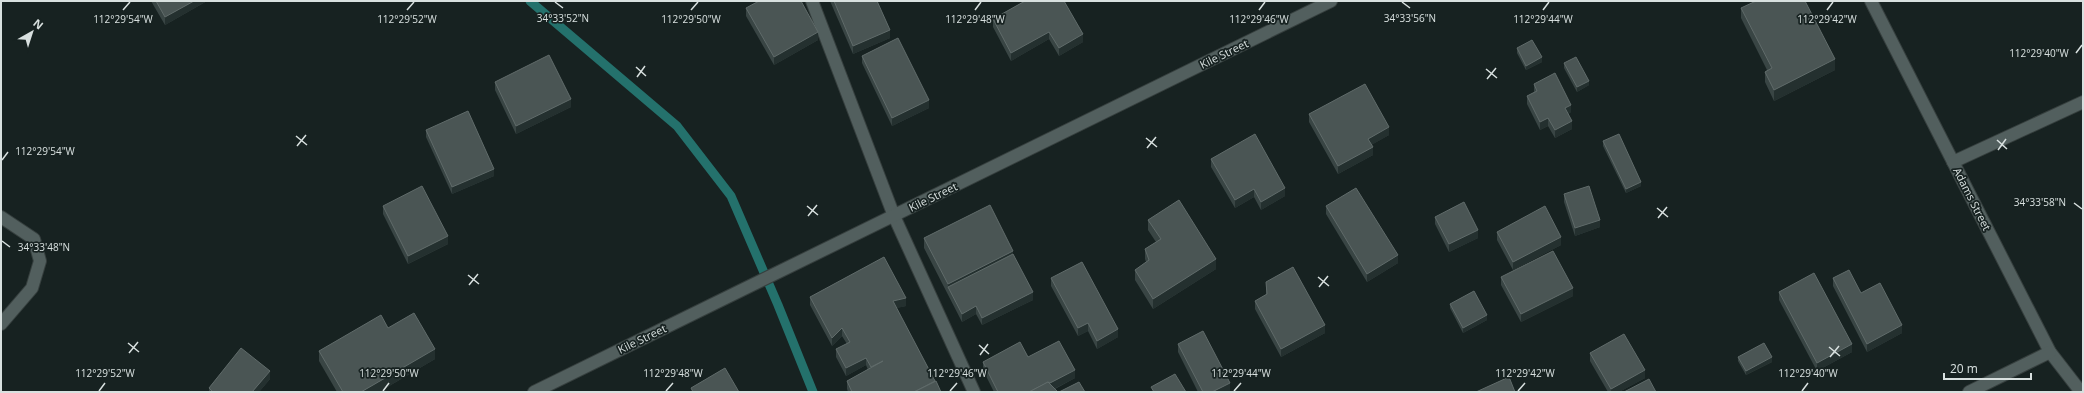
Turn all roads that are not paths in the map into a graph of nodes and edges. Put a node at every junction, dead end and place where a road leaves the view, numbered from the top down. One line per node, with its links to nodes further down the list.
1 (812, 1): 6 (street)
2 (1331, 1): 6 (street, Kile Street)
3 (1871, 1): 5 (street, Adams Street)
4 (2083, 102): 5 (street)
5 (1953, 162): 9 (street, Adams Street)
6 (894, 216): 10 (street, Kile Street); 11 (street)
7 (1, 217): 8 (street)
8 (3, 322)
9 (2050, 352): 12 (street); 13 (street, Adams Street)
10 (534, 392)
11 (974, 392)
12 (1969, 392)
13 (2081, 392)

